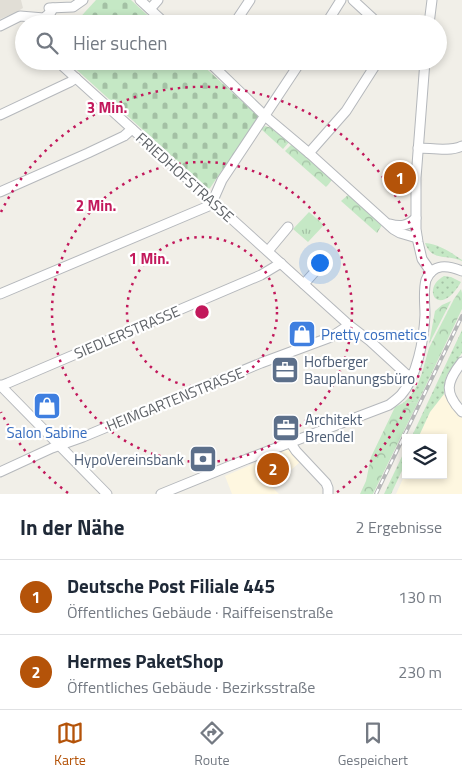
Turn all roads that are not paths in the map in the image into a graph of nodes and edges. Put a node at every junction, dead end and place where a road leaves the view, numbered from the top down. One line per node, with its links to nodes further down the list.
1 (83, 0): 9 (street)
2 (140, 0): 8 (street)
3 (158, 0): 8 (street)
4 (250, 0): 11 (street)
5 (341, 0): 12 (street)
6 (353, 0): 13 (street)
7 (432, 0): 14 (street)
8 (150, 9): 10 (street)
9 (40, 15)
10 (156, 15)
11 (240, 15)
12 (332, 15)
13 (369, 15)
14 (430, 15)
15 (15, 18): 16 (street)
16 (0, 26)
17 (67, 70): 22 (street, FRIEDHOFSTRASSE)
18 (217, 70): 24 (street)
19 (295, 70): 24 (street)
20 (372, 70): 28 (street)
21 (424, 70): 27 (street)
22 (76, 78): 23 (street); 25 (street, FRIEDHOFSTRASSE)
23 (0, 115)
24 (265, 116): 28 (street); 30 (street)
25 (132, 130): 29 (street); 30 (street, FRIEDHOFSTRASSE)
26 (462, 146): 27 (street)
27 (418, 148): 31 (street)
28 (309, 153): 32 (street)
29 (0, 192)
30 (212, 201): 35 (street, FRIEDHOFSTRASSE); 41 (street)
31 (416, 218): 32 (street); 34 (street)
32 (387, 223): 34 (street)
33 (288, 227): 35 (street)
34 (417, 238): 39 (street)
35 (268, 251): 37 (street, FRIEDHOFSTRASSE)
36 (324, 260): 40 (street)
37 (280, 263): 40 (street, FRIEDHOFSTRASSE); 45 (street, SIEDLERSTRASSE)
38 (462, 270): 39 (street)
39 (431, 272): 44 (street)
40 (304, 284): 42 (street, FRIEDHOFSTRASSE)
41 (0, 294)
42 (350, 325): 44 (street, FRIEDHOFSTRASSE); 48 (street, HEIMGARTENSTRASSE)
43 (462, 362): 46 (street)
44 (412, 376): 47 (street)
45 (0, 385): 48 (street)
46 (462, 412)
47 (290, 442): 51 (street); 52 (street)
48 (59, 445): 49 (street, HEIMGARTENSTRASSE); 50 (street)
49 (0, 472)
50 (106, 494)
51 (161, 494)
52 (328, 494)

